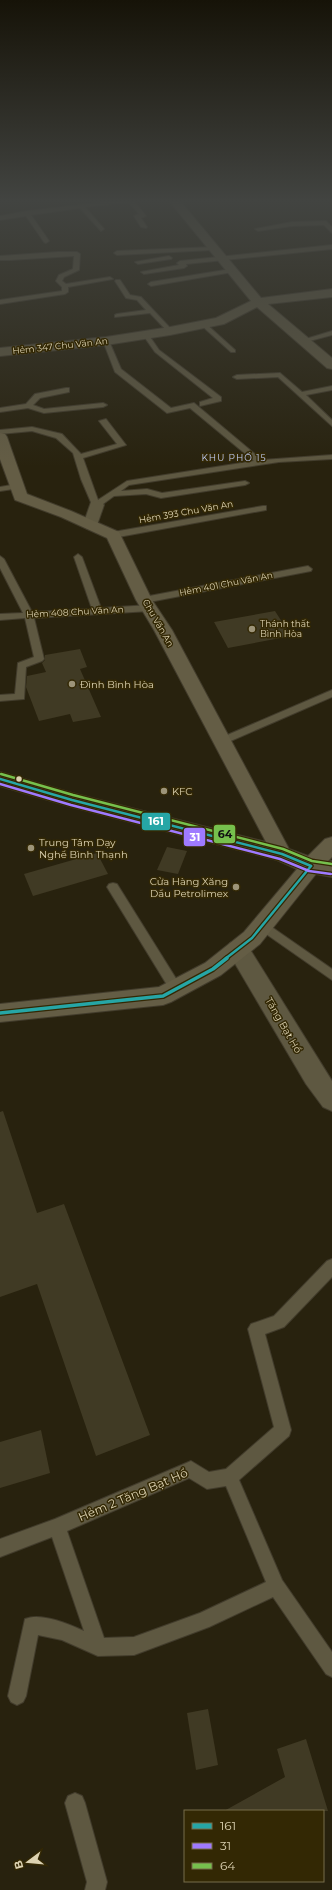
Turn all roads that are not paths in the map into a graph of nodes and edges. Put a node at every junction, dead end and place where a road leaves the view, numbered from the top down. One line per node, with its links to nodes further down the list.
1 (65, 290): 5 (lane)
2 (124, 290): 7 (lane)
3 (248, 290): 6 (street)
4 (332, 293): 6 (street, Hẻm 347 Chu Văn An)
5 (0, 302)
6 (258, 302): 9 (street, Hẻm 347 Chu Văn An); 13 (street)
7 (151, 311): 8 (lane); 10 (lane)
8 (117, 316)
9 (203, 324): 10 (street, Hẻm 347 Chu Văn An); 15 (lane)
10 (170, 331): 12 (street, Hẻm 347 Chu Văn An)
11 (332, 333): 13 (lane)
12 (146, 335): 14 (street, Hẻm 347 Chu Văn An); 22 (lane)
13 (302, 341): 17 (street)
14 (106, 342): 16 (street, Hẻm 347 Chu Văn An); 32 (lane)
15 (233, 351)
16 (0, 352)
17 (331, 362)
18 (237, 377): 21 (lane)
19 (332, 388): 21 (lane)
20 (66, 390): 24 (lane)
21 (301, 394): 27 (lane)
22 (203, 404)
23 (103, 405): 24 (lane)
24 (28, 406): 25 (lane)
25 (0, 410)
26 (104, 421): 30 (lane)
27 (332, 424)
28 (0, 432): 30 (lane)
29 (0, 437): 34 (street)
30 (79, 457): 37 (lane)
31 (332, 457): 32 (lane)
32 (261, 463): 36 (lane)
33 (245, 483): 36 (lane)
34 (17, 486): 35 (lane); 39 (street)
35 (0, 489)
36 (111, 494): 37 (lane)
37 (96, 506): 39 (street)
38 (263, 508): 40 (lane, Hẻm 393 Chu Văn An)
39 (91, 525): 40 (street)
40 (113, 535): 44 (street, Chu Văn An)
41 (78, 557): 45 (lane)
42 (0, 559): 46 (lane)
43 (308, 569): 44 (lane, Hẻm 401 Chu Văn An)
44 (147, 604): 45 (lane, Hẻm 408 Chu Văn An); 50 (street, Chu Văn An)
45 (97, 611): 46 (lane, Hẻm 408 Chu Văn An)
46 (29, 615): 47 (lane, Hẻm 408 Chu Văn An); 49 (lane)
47 (0, 617)
48 (332, 692): 50 (lane)
49 (0, 698)
50 (222, 741): 53 (street, Chu Văn An)
51 (0, 779): 53 (street)
52 (332, 844): 54 (street)
53 (282, 854): 54 (street)
54 (321, 868): 56 (street)
55 (113, 886): 59 (lane)
56 (263, 926): 57 (street); 58 (lane)
57 (238, 949): 59 (street); 61 (street, Tăng Bạt Hổ)
58 (332, 975)
59 (176, 990): 60 (street)
60 (0, 1013)
61 (332, 1100)
62 (332, 1266): 63 (lane)
63 (230, 1477): 64 (lane, Hẻm 2 Tăng Bạt Hổ); 66 (lane)
64 (57, 1527): 65 (lane, Hẻm 2 Tăng Bạt Hổ); 67 (lane)
65 (0, 1548)
66 (276, 1586): 67 (lane); 68 (lane)
67 (98, 1647): 69 (lane)
68 (332, 1668)
69 (17, 1696)
70 (75, 1803): 71 (lane)
71 (95, 1890)

